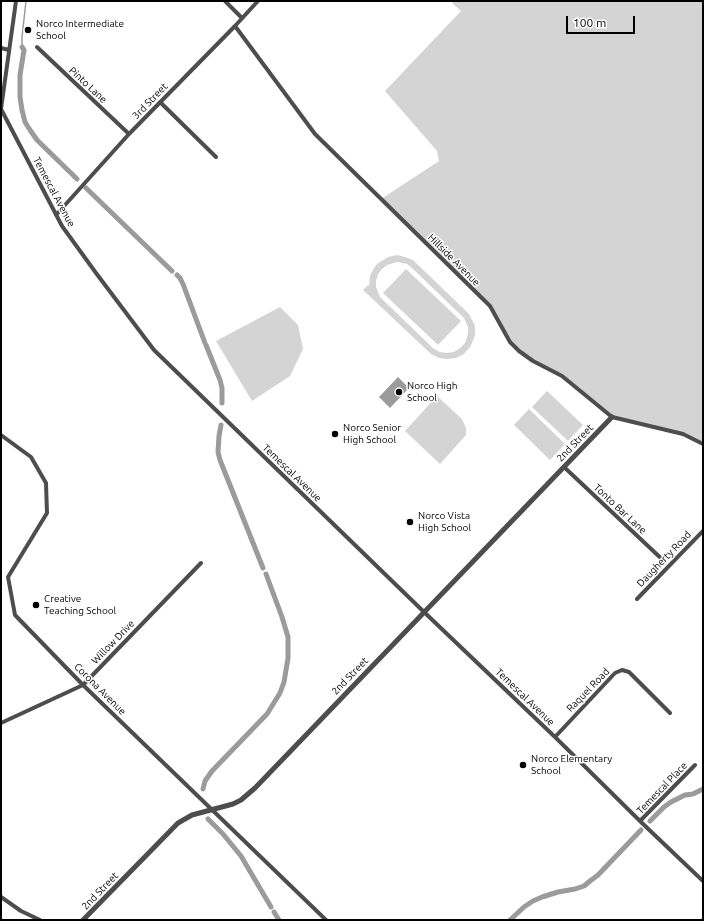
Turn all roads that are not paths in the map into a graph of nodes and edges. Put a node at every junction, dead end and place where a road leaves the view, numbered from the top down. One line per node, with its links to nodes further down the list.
1 (16, 1): 8 (street, Temescal Avenue)
2 (225, 1): 4 (street)
3 (258, 1): 4 (street, 3rd Street)
4 (242, 18): 5 (street, 3rd Street)
5 (235, 26): 9 (street, 3rd Street); 14 (street, Hillside Avenue)
6 (37, 47): 11 (street, Pinto Lane)
7 (1, 48): 8 (street)
8 (9, 50): 10 (street, Temescal Avenue)
9 (160, 102): 11 (street, 3rd Street); 12 (street)
10 (1, 109): 13 (street, Temescal Avenue)
11 (129, 134): 13 (street, 3rd Street)
12 (216, 157)
13 (56, 215): 22 (street, Temescal Avenue)
14 (612, 417): 16 (street, Hillside Avenue); 17 (street, 2nd Street)
15 (1, 435): 23 (street, Corona Avenue)
16 (703, 444)
17 (564, 467): 19 (street, Tonto Bar Lane); 22 (street, 2nd Street)
18 (703, 531): 21 (street, Daugherty Road)
19 (665, 562)
20 (201, 563): 23 (street, Willow Drive)
21 (637, 599)
22 (424, 612): 26 (street, Temescal Avenue); 28 (street, 2nd Street)
23 (83, 685): 25 (street, Willow Drive); 28 (street, Corona Avenue)
24 (670, 713): 26 (street, Raquel Road)
25 (1, 723)
26 (555, 737): 29 (street, Temescal Avenue)
27 (695, 765): 29 (street, Temescal Place)
28 (211, 810): 33 (street, 2nd Street); 34 (street, Corona Avenue)
29 (640, 822): 30 (street, Temescal Avenue)
30 (703, 881)
31 (1, 897): 32 (street)
32 (40, 920)
33 (83, 920)
34 (326, 920)

